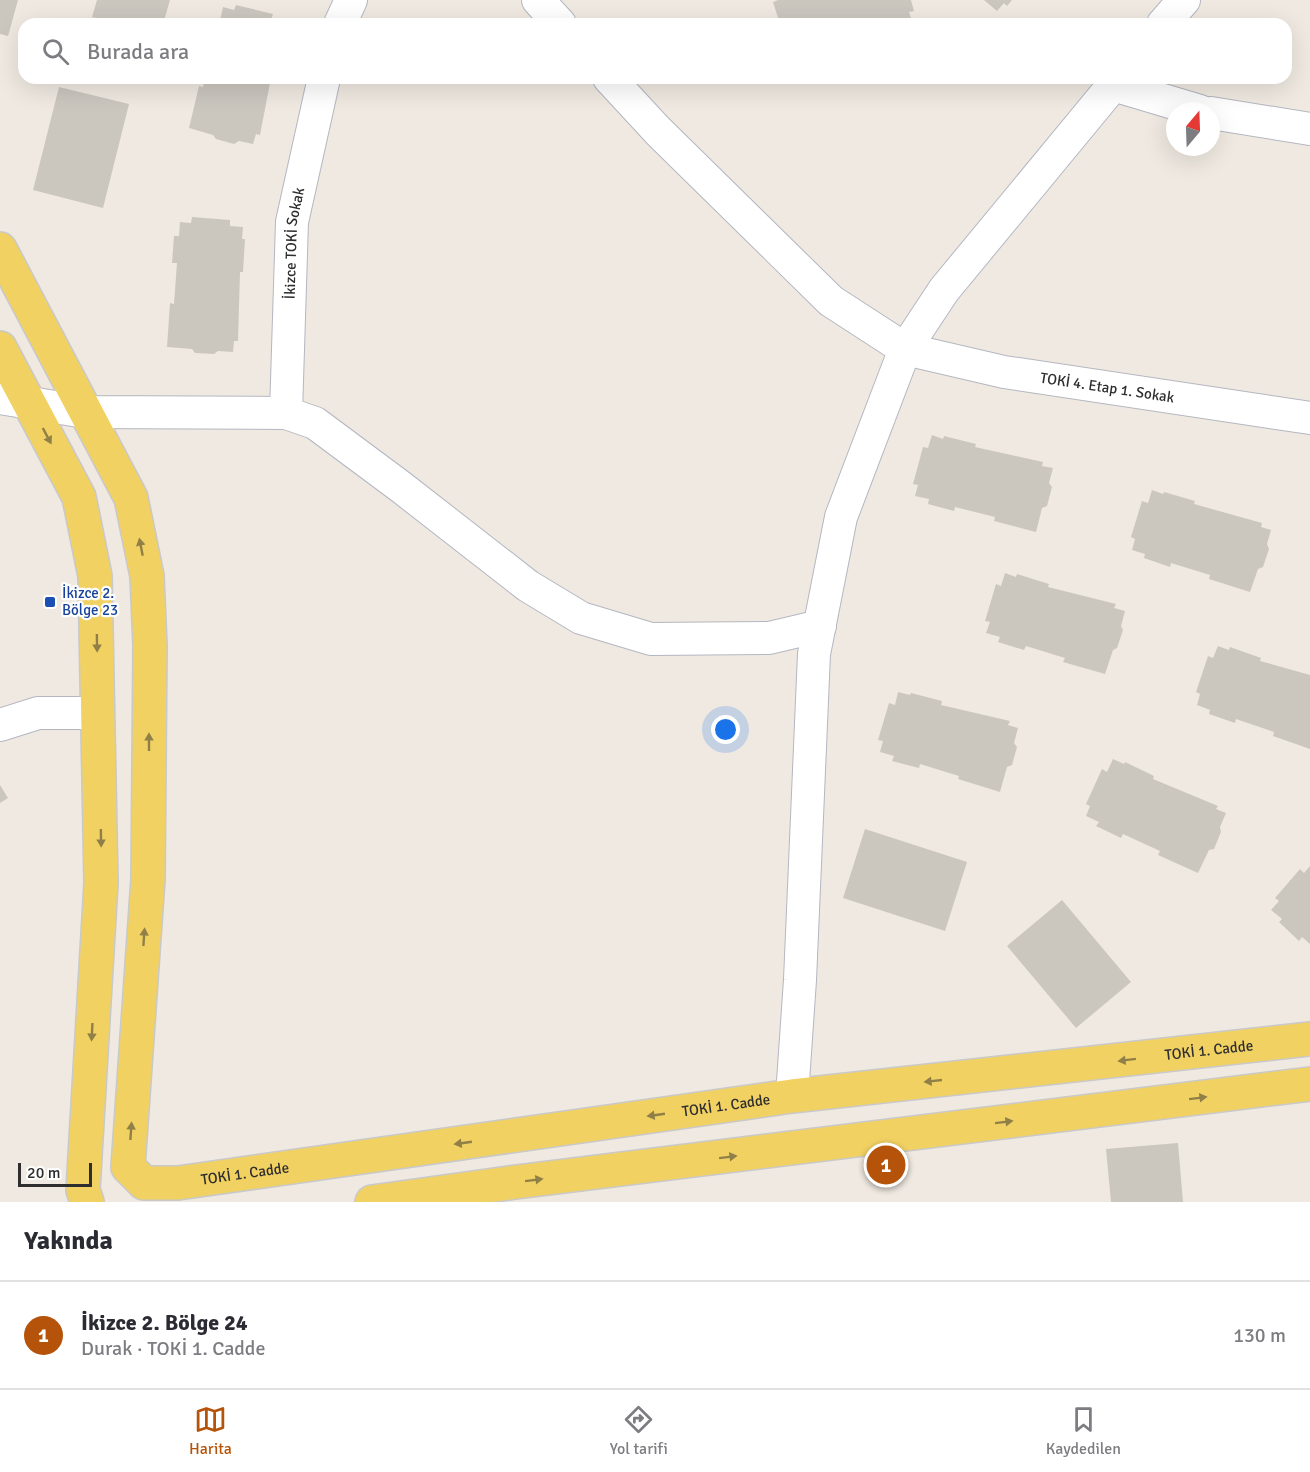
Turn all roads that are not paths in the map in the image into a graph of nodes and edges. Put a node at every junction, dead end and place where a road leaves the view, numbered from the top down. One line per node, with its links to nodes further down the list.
1 (351, 0): 4 (street)
2 (538, 0): 5 (street)
3 (1184, 0): 6 (street)
4 (343, 18)
5 (554, 18)
6 (1168, 18)
7 (323, 84): 19 (street, İkizce TOKİ Sokak)
8 (615, 84): 16 (street, TOKİ 4. Etap 1. Sokak)
9 (1114, 84): 16 (street)
10 (1124, 84): 11 (street)
11 (1175, 102)
12 (1220, 114): 13 (street)
13 (1310, 129)
14 (0, 249): 18 (main road)
15 (0, 348): 17 (main road)
16 (905, 349): 20 (street, TOKİ 4. Etap 1. Sokak); 21 (street)
17 (14, 400): 18 (street); 22 (main road, one-way to 22)
18 (85, 412): 19 (street); 26 (main road, TOKİ 1. Cadde, one-way to 18)
19 (286, 413): 21 (street)
20 (1310, 418)
21 (820, 626): 26 (street)
22 (98, 713): 23 (street); 27 (main road, one-way to 27)
23 (0, 725)
24 (1310, 1039): 26 (main road, TOKİ 1. Cadde, one-way to 26)
25 (1310, 1084): 28 (main road, one-way to 25)
26 (792, 1096)
27 (87, 1202)
28 (372, 1202)

